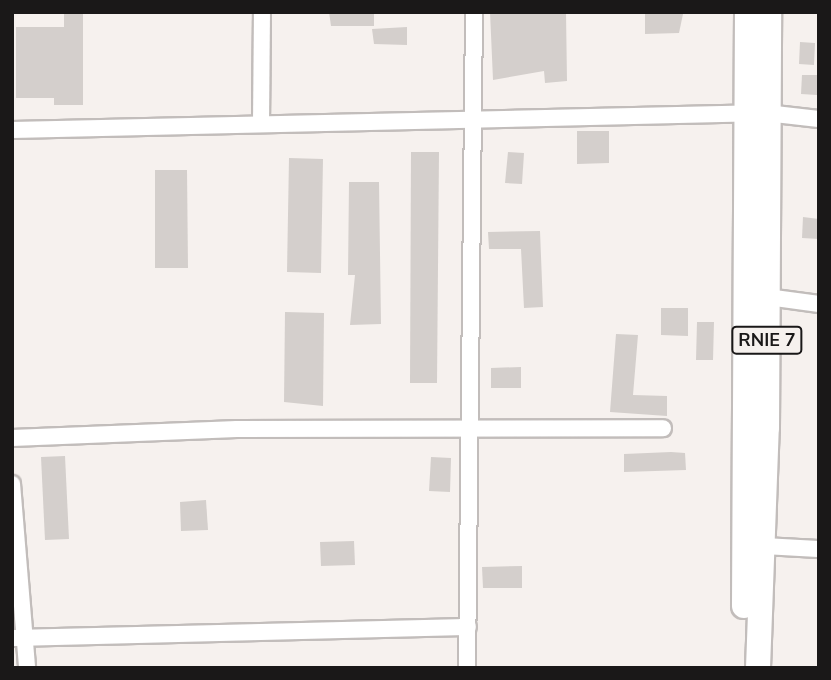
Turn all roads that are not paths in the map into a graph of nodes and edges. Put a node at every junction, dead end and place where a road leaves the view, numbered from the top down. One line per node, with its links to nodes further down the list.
1 (262, 12): 8 (street)
2 (474, 12): 6 (street)
3 (747, 12): 5 (main road, RNIE 7 / RNIE 7)
4 (769, 12): 5 (main road, RNIE 7 / RNIE 7)
5 (755, 113): 6 (street); 7 (street); 10 (main road, RNIE 7 / RNIE 7); 22 (main road, RNIE 7 / RNIE 7)
6 (473, 119): 8 (street); 13 (street)
7 (819, 119)
8 (261, 124): 9 (street)
9 (12, 130)
10 (767, 297): 11 (street); 16 (main road, RNIE 7 / RNIE 7)
11 (819, 304)
12 (663, 428): 13 (street)
13 (470, 429): 14 (street); 18 (street)
14 (12, 438)
15 (12, 484): 19 (street)
16 (763, 546): 17 (street); 23 (main road, RNIE 7 / RNIE 7)
17 (819, 549)
18 (468, 627): 19 (street); 21 (street)
19 (18, 638): 20 (street)
20 (27, 668)
21 (467, 668)
22 (741, 668)
23 (758, 668)

